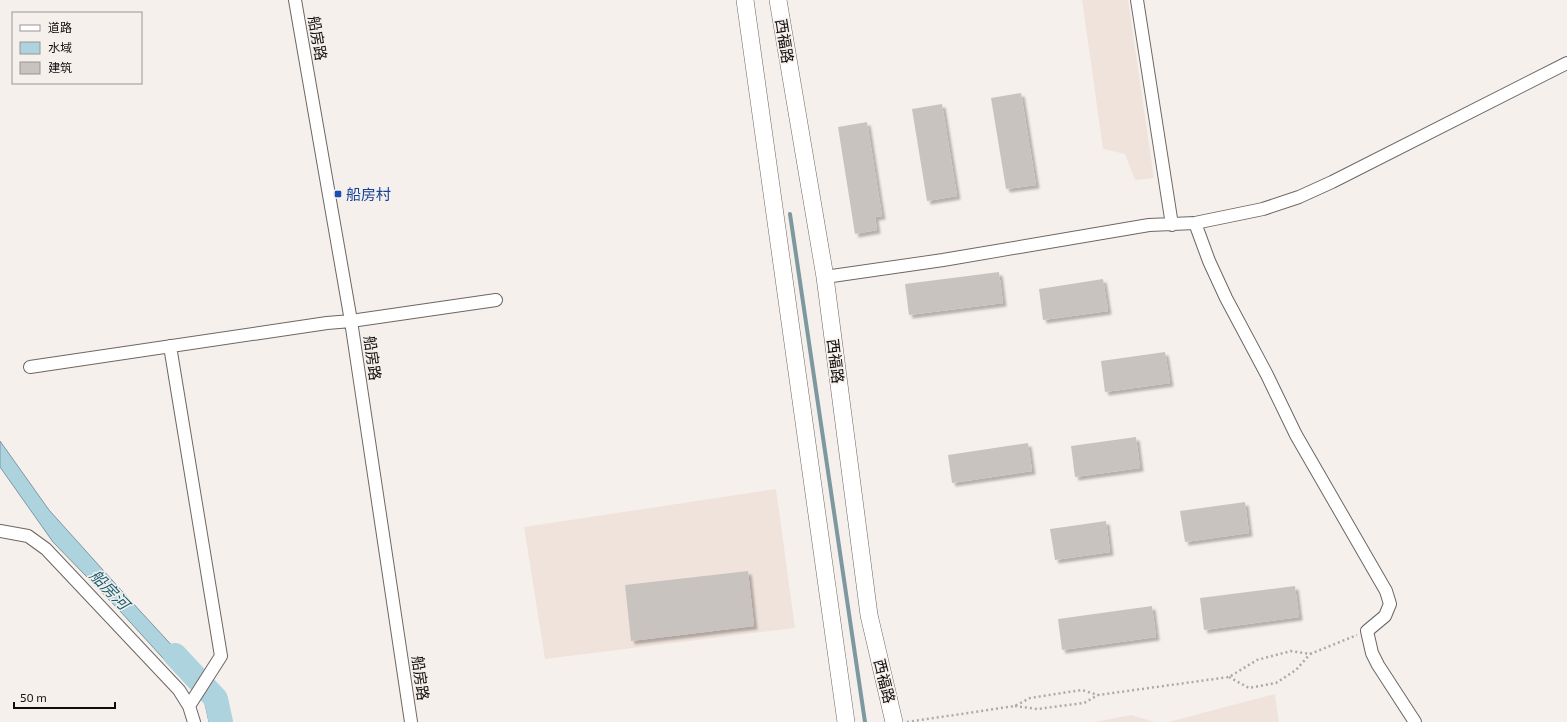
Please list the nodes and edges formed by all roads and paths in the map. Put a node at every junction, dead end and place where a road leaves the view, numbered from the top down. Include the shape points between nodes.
1 (295, 0) edge
2 (745, 0) edge
3 (778, 0) edge
4 (1137, 0) edge
5 (1567, 63) edge
6 (1195, 223) junction
7 (1172, 225) junction
8 (825, 277) junction
9 (496, 300) dead end
10 (351, 321) junction
11 (170, 346) junction
12 (30, 367) dead end
13 (0, 531) edge
14 (1367, 631) junction
15 (1310, 654) junction
16 (1230, 677) junction
17 (1098, 695) junction
18 (189, 706) junction
19 (1015, 706) junction
20 (194, 722) edge
21 (411, 722) edge
22 (846, 722) edge
23 (894, 722) edge
24 (905, 722) edge
25 (1415, 722) edge

1 - 10 street, 船房路
2 - 22 main road
3 - 8 main road, 西福路
4 - 7 street
5 - 6 street via 1299,197 1263,209
6 - 7 street
6 - 14 street via 1226,298 1296,435 1386,590 1390,604 1385,616
7 - 8 street via 1149,225
8 - 23 main road, 西福路 via 869,615
9 - 10 street
10 - 11 street
10 - 21 street, 船房路
11 - 12 street
11 - 18 street via 222,656
13 - 18 street via 28,536 46,549 179,690
14 - 15 path
14 - 25 street via 1378,666
15 - 16 path via 1291,651 1257,660
15 - 16 path via 1296,670 1276,683 1249,688
16 - 17 path
17 - 19 path via 1084,703 1037,709
17 - 19 path via 1082,690 1030,698
18 - 20 street
19 - 24 path

